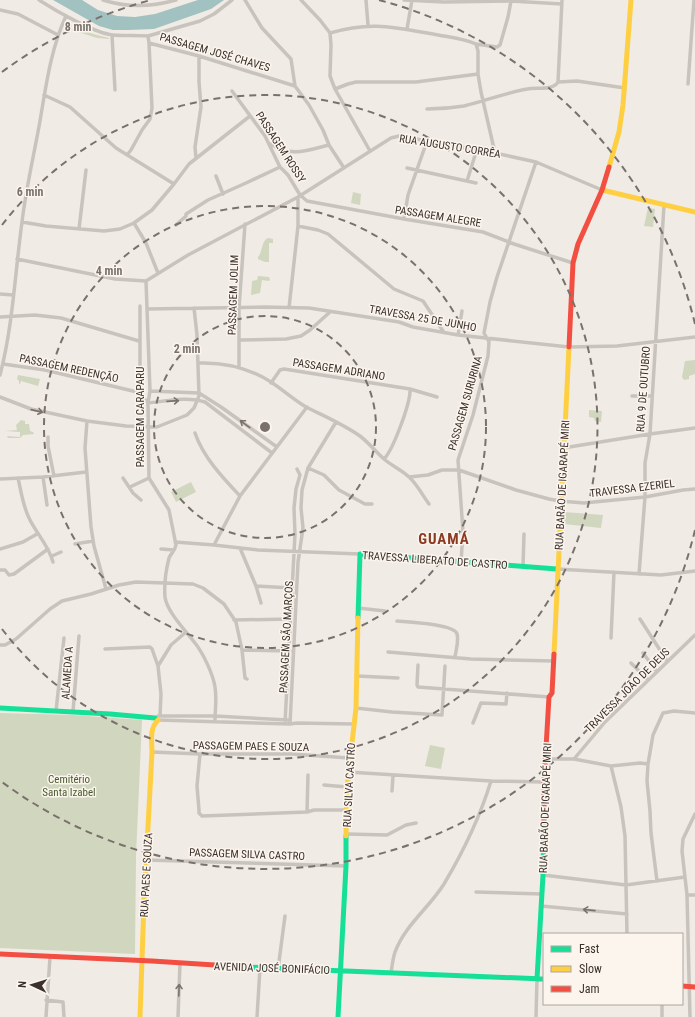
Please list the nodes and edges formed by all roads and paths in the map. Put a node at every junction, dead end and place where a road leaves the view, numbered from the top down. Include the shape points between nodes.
1 (39, 0) edge
2 (104, 0) edge
3 (176, 0) edge
4 (232, 0) edge
5 (245, 0) edge
6 (302, 0) edge
7 (366, 0) edge
8 (404, 0) edge
9 (412, 0) edge
10 (631, 0) edge
11 (694, 0) edge
12 (511, 1) edge
13 (562, 2) edge
14 (0, 10) edge
15 (66, 16) junction
16 (368, 25) junction
17 (408, 30) junction
18 (330, 33) junction
19 (58, 35) junction
20 (112, 35) junction
21 (148, 36) junction
22 (693, 40) edge
23 (149, 43) junction
24 (476, 44) junction
25 (199, 56) junction
26 (478, 74) junction
27 (558, 82) junction
28 (688, 84) dead end
29 (295, 86) junction
30 (625, 88) junction
31 (335, 89) junction
32 (116, 90) dead end
33 (232, 91) dead end
34 (44, 95) junction
35 (483, 100) junction
36 (427, 109) dead end
37 (250, 116) junction
38 (427, 141) junction
39 (270, 144) junction
40 (329, 145) junction
41 (477, 150) junction
42 (370, 151) junction
43 (495, 153) junction
44 (127, 154) junction
45 (196, 158) junction
46 (536, 162) junction
47 (280, 167) junction
48 (344, 168) junction
49 (407, 168) dead end
50 (86, 170) dead end
51 (418, 170) junction
52 (216, 176) dead end
53 (467, 181) junction
54 (476, 183) dead end
55 (174, 184) junction
56 (602, 190) junction
57 (223, 194) junction
58 (299, 196) junction
59 (664, 205) junction
60 (695, 212) edge
61 (404, 219) junction
62 (22, 222) junction
63 (134, 222) junction
64 (246, 224) junction
65 (176, 225) dead end
66 (298, 226) junction
67 (79, 229) junction
68 (509, 242) junction
69 (17, 259) junction
70 (573, 263) junction
71 (158, 273) junction
72 (146, 281) junction
73 (0, 294) edge
74 (13, 295) junction
75 (140, 306) dead end
76 (194, 308) junction
77 (239, 308) junction
78 (289, 308) junction
79 (147, 309) junction
80 (462, 311) dead end
81 (330, 312) junction
82 (0, 316) edge
83 (11, 316) junction
84 (443, 332) junction
85 (458, 335) junction
86 (695, 337) edge
87 (487, 339) junction
88 (240, 340) junction
89 (139, 341) junction
90 (655, 341) junction
91 (568, 347) junction
92 (198, 363) junction
93 (3, 364) junction
94 (239, 367) junction
95 (0, 375) edge
96 (271, 383) junction
97 (410, 389) junction
98 (150, 391) junction
99 (140, 394) junction
100 (632, 396) dead end
101 (651, 396) junction
102 (199, 397) junction
103 (437, 397) dead end
104 (0, 398) edge
105 (148, 403) junction
106 (307, 407) junction
107 (87, 421) junction
108 (336, 422) junction
109 (148, 428) junction
110 (695, 428) edge
111 (195, 433) dead end
112 (650, 434) junction
113 (48, 437) dead end
114 (563, 448) junction
115 (275, 450) junction
116 (384, 459) junction
117 (308, 468) junction
118 (297, 469) dead end
119 (459, 470) junction
120 (86, 472) junction
121 (54, 476) junction
122 (43, 477) junction
123 (410, 477) junction
124 (18, 478) junction
125 (124, 478) dead end
126 (149, 478) junction
127 (0, 479) edge
128 (130, 487) junction
129 (695, 489) edge
130 (240, 496) junction
131 (645, 497) junction
132 (141, 500) dead end
133 (560, 502) junction
134 (372, 504) dead end
135 (429, 504) dead end
136 (47, 505) dead end
137 (37, 534) junction
138 (524, 534) dead end
139 (93, 541) junction
140 (175, 542) junction
141 (75, 544) dead end
142 (214, 545) junction
143 (240, 548) junction
144 (0, 549) edge
145 (48, 549) junction
146 (161, 549) dead end
147 (174, 550) junction
148 (294, 551) junction
149 (61, 552) dead end
150 (300, 552) junction
151 (360, 554) junction
152 (52, 556) junction
153 (53, 562) dead end
154 (461, 562) junction
155 (523, 567) junction
156 (557, 569) junction
157 (0, 570) edge
158 (695, 571) edge
159 (614, 572) junction
160 (639, 574) junction
161 (165, 583) junction
162 (256, 586) junction
163 (292, 588) junction
164 (106, 589) junction
165 (261, 603) dead end
166 (358, 608) junction
167 (385, 611) dead end
168 (291, 619) junction
169 (640, 619) dead end
170 (234, 620) junction
171 (397, 621) dead end
172 (186, 632) junction
173 (695, 635) edge
174 (79, 636) dead end
175 (64, 638) dead end
176 (610, 638) dead end
177 (0, 645) edge
178 (105, 649) dead end
179 (242, 650) junction
180 (290, 651) junction
181 (388, 652) dead end
182 (643, 652) dead end
183 (455, 657) junction
184 (554, 661) junction
185 (667, 661) junction
186 (631, 662) dead end
187 (418, 665) dead end
188 (158, 666) junction
189 (445, 666) dead end
190 (656, 672) junction
191 (357, 676) junction
192 (398, 678) dead end
193 (247, 679) dead end
194 (648, 680) junction
195 (443, 688) junction
196 (507, 693) junction
197 (549, 697) junction
198 (0, 708) edge
199 (356, 708) junction
200 (56, 711) junction
201 (73, 712) junction
202 (695, 713) edge
203 (142, 717) junction
204 (158, 718) junction
205 (215, 719) junction
206 (288, 722) junction
207 (473, 723) dead end
208 (354, 724) junction
209 (152, 733) junction
210 (152, 752) junction
211 (200, 754) junction
212 (349, 758) junction
213 (546, 759) junction
214 (574, 759) junction
215 (648, 764) junction
216 (611, 766) junction
217 (348, 772) junction
218 (308, 775) dead end
219 (393, 776) junction
220 (492, 781) junction
221 (544, 782) junction
222 (324, 785) dead end
223 (347, 787) junction
224 (392, 791) dead end
225 (346, 810) junction
226 (307, 812) junction
227 (695, 814) edge
228 (416, 824) dead end
229 (347, 834) junction
230 (146, 860) junction
231 (346, 866) junction
232 (543, 875) junction
233 (685, 877) junction
234 (657, 881) junction
235 (626, 885) junction
236 (476, 892) dead end
237 (542, 894) junction
238 (687, 895) junction
239 (695, 895) edge
240 (541, 906) junction
241 (628, 914) junction
242 (285, 916) dead end
243 (627, 933) edge
244 (0, 954) edge
245 (50, 957) junction
246 (143, 961) junction
247 (180, 963) junction
248 (260, 968) junction
249 (278, 968) junction
250 (340, 970) junction
251 (391, 973) junction
252 (537, 979) junction
253 (543, 979) edge
254 (683, 986) edge
255 (689, 987) junction
256 (695, 987) edge
257 (46, 1000) junction
258 (662, 1005) edge
259 (46, 1017) edge
260 (64, 1017) edge
261 (140, 1017) edge
262 (178, 1017) edge
263 (257, 1017) edge
264 (338, 1017) edge
265 (536, 1017) edge
266 (662, 1017) edge
267 (690, 1017) edge

1 - 15 street, PASSAGEM JOSÉ CHAVES
2 - 3 street via 135,7
4 - 21 street via 200,21
5 - 29 street via 262,28 291,59
6 - 18 street
7 - 16 street
8 - 9 street
9 - 12 street
9 - 17 street
10 - 30 main road, RUA BARÃO DE IGARAPÉ MIRI
11 - 22 street
12 - 13 street
12 - 24 street via 500,45 497,47
13 - 27 street
14 - 19 street via 18,14
15 - 19 street
15 - 20 street, PASSAGEM JOSÉ CHAVES
16 - 17 street
16 - 18 street
17 - 24 street
18 - 31 street via 330,76
19 - 34 street
20 - 21 street, PASSAGEM JOSÉ CHAVES
20 - 32 street
21 - 23 street, PASSAGEM JOSÉ CHAVES
22 - 28 street
23 - 25 street, PASSAGEM JOSÉ CHAVES
23 - 44 street via 152,108 150,119
24 - 26 street
25 - 29 street, PASSAGEM JOSÉ CHAVES
25 - 45 street via 198,82 201,107 195,147
26 - 31 street via 416,82 356,82
26 - 35 street
27 - 30 street via 577,81
27 - 35 street via 551,87 528,88
29 - 40 street via 323,130
30 - 56 main road, RUA BARÃO DE IGARAPÉ MIRI via 619,132
31 - 42 street
33 - 37 street, PASSAGEM ROSSY
34 - 44 street via 70,107 116,148
34 - 62 street via 34,157 27,181
35 - 36 street via 464,106
35 - 43 street
37 - 39 street, PASSAGEM ROSSY
37 - 45 street
38 - 41 street, RUA AUGUSTO CORRÊA
38 - 42 street, RUA AUGUSTO CORRÊA via 395,137
38 - 51 street
39 - 40 street via 278,149 297,153
39 - 47 street, PASSAGEM ROSSY
40 - 48 street
41 - 43 street, RUA AUGUSTO CORRÊA
41 - 53 street
42 - 48 street, RUA AUGUSTO CORRÊA
43 - 46 street, RUA AUGUSTO CORRÊA
44 - 55 street
45 - 55 street
46 - 56 street, RUA AUGUSTO CORRÊA
46 - 68 street, PASSAGEM SURURINA
47 - 57 street
47 - 58 street, PASSAGEM ROSSY via 292,180
48 - 58 street, RUA AUGUSTO CORRÊA
49 - 51 street
50 - 67 street
51 - 53 street
51 - 61 street via 408,195
52 - 57 street
53 - 54 street
55 - 63 street via 152,210
56 - 59 main road, RUA AUGUSTO CORRÊA
56 - 70 main road, RUA BARÃO DE IGARAPÉ MIRI via 578,244
57 - 65 street via 200,204
58 - 61 street, PASSAGEM ALEGRE via 309,202
58 - 64 street, RUA AUGUSTO CORRÊA
58 - 66 street, PASSAGEM ROSSY
59 - 60 main road, RUA AUGUSTO CORRÊA
59 - 90 street, RUA 9 DE OUTUBRO
61 - 68 street, PASSAGEM ALEGRE via 491,234
62 - 67 street
62 - 69 street
63 - 67 street via 121,229
63 - 71 street
64 - 71 street, RUA AUGUSTO CORRÊA
64 - 77 street, PASSAGEM JOLIM
66 - 78 street, PASSAGEM ROSSY
66 - 84 street via 328,234 394,289 423,301
68 - 70 street, PASSAGEM ALEGRE
68 - 87 street, PASSAGEM SURURINA via 490,302 484,334
69 - 72 street via 115,279
69 - 74 street
70 - 91 main road, RUA BARÃO DE IGARAPÉ MIRI
71 - 72 street, RUA AUGUSTO CORRÊA
72 - 79 street, PASSAGEM CARAPARU
73 - 74 street
74 - 83 street
75 - 89 street, PASSAGEM CARAPARU
76 - 77 street, TRAVESSA 25 DE JUNHO
76 - 79 street, TRAVESSA 25 DE JUNHO
76 - 92 street
77 - 78 street, TRAVESSA 25 DE JUNHO
77 - 88 street, PASSAGEM JOLIM
78 - 81 street, TRAVESSA 25 DE JUNHO
79 - 98 street, PASSAGEM CARAPARU
80 - 85 street
81 - 84 street, TRAVESSA 25 DE JUNHO via 399,322
81 - 88 street via 301,336 286,339
82 - 83 street
83 - 89 street via 61,318
83 - 93 street
84 - 85 street, TRAVESSA 25 DE JUNHO
85 - 87 street, TRAVESSA 25 DE JUNHO
86 - 90 street, TRAVESSA 25 DE JUNHO
87 - 91 street, TRAVESSA 25 DE JUNHO
87 - 119 street, PASSAGEM SURURINA via 488,356 458,460
88 - 94 street, PASSAGEM JOLIM
89 - 99 street, PASSAGEM CARAPARU
90 - 91 street, TRAVESSA 25 DE JUNHO via 617,346
90 - 101 street, RUA 9 DE OUTUBRO
91 - 114 main road, RUA BARÃO DE IGARAPÉ MIRI
92 - 94 street
92 - 102 street
93 - 95 street
93 - 99 street, PASSAGEM REDENÇÃO via 45,370
94 - 96 street
96 - 97 street, PASSAGEM ADRIANO via 280,370 284,369
96 - 106 street
97 - 103 street, PASSAGEM ADRIANO
97 - 116 street via 410,397 392,447
98 - 102 street
98 - 105 street, PASSAGEM CARAPARU
99 - 105 street
100 - 101 street
101 - 112 street, RUA 9 DE OUTUBRO
105 -> 102 street
102 - 109 street via 188,415
102 - 115 street
115 -> 102 street via 221,407
104 -> 107 street via 32,410
105 - 109 street, PASSAGEM CARAPARU
106 - 108 street
106 - 115 street
107 - 109 street
107 - 120 street
108 - 116 street via 360,436
108 - 117 street, PASSAGEM SÃO MARÇOS
109 - 126 street, PASSAGEM CARAPARU
110 - 112 street
111 - 130 street via 210,461
112 - 114 street
112 - 131 street, RUA 9 DE OUTUBRO via 645,463
113 - 121 street
114 - 133 main road, RUA BARÃO DE IGARAPÉ MIRI
115 - 130 street
116 - 123 street
117 - 134 street via 324,475 339,490 365,504
117 - 150 street, PASSAGEM SÃO MARÇOS via 302,490
118 - 148 street, PASSAGEM SÃO MARÇOS via 300,475 294,502
119 - 123 street, TRAVESSA EZERIEL via 442,470
119 - 133 street, TRAVESSA EZERIEL
119 - 154 street, PASSAGEM SURURINA via 463,532
120 - 121 street
120 - 139 street
121 - 122 street
122 - 124 street
122 - 136 street
123 - 135 street
124 - 127 street
124 - 137 street via 28,515
125 - 128 street
126 - 128 street
126 - 140 street, PASSAGEM CARAPARU via 169,510
128 - 132 street
129 - 131 street, TRAVESSA EZERIEL
130 - 142 street
131 - 133 street, TRAVESSA EZERIEL via 595,503
131 - 160 street, RUA 9 DE OUTUBRO
133 - 156 main road, RUA BARÃO DE IGARAPÉ MIRI
137 - 144 street via 23,542
137 - 145 street
138 - 155 street
139 - 141 street
139 - 164 street
140 - 142 street, TRAVESSA LIBERATO DE CASTRO
140 - 147 street, PASSAGEM CARAPARU
142 - 143 street, TRAVESSA LIBERATO DE CASTRO
143 - 148 street, TRAVESSA LIBERATO DE CASTRO
143 - 162 street
145 - 152 street
145 - 157 street via 14,574 8,575 6,570
146 - 147 street
147 - 161 street, PASSAGEM CARAPARU via 169,558
148 - 150 street, TRAVESSA LIBERATO DE CASTRO
148 - 163 street, PASSAGEM SÃO MARÇOS
149 - 152 street
150 - 151 street, TRAVESSA LIBERATO DE CASTRO
150 - 206 street, PASSAGEM SÃO MARÇOS
151 - 154 main road, TRAVESSA LIBERATO DE CASTRO
151 - 166 main road, RUA SILVA CASTRO
152 - 153 street
154 - 155 main road, TRAVESSA LIBERATO DE CASTRO
155 - 156 main road, TRAVESSA LIBERATO DE CASTRO
156 - 159 street, TRAVESSA LIBERATO DE CASTRO
156 - 184 main road, RUA BARÃO DE IGARAPÉ MIRI
158 - 160 street, TRAVESSA LIBERATO DE CASTRO
159 - 160 street, TRAVESSA LIBERATO DE CASTRO
159 - 176 street
161 - 164 street via 136,582
161 - 170 street via 193,584 204,588 224,604
161 - 172 street, PASSAGEM CARAPARU via 168,607
162 - 163 street
162 - 165 street
163 - 168 street, PASSAGEM SÃO MARÇOS
164 - 177 street via 57,604 16,639
166 - 167 street
166 - 191 main road, RUA SILVA CASTRO
168 - 170 street
168 - 180 street, PASSAGEM SÃO MARÇOS
169 - 185 street
170 - 179 street
171 - 183 street via 454,630 457,635
172 - 188 street via 171,645
172 - 205 street, PASSAGEM CARAPARU via 198,648 214,682
173 - 185 street, TRAVESSA JOÃO DE DEUS
174 - 201 street, ALAMEDA A
175 - 200 street, ALAMEDA A
178 - 188 street via 150,647
179 - 180 street
179 - 193 street
180 - 206 street, PASSAGEM SÃO MARÇOS
181 - 183 street
182 - 190 street
183 - 184 street
184 - 197 main road, RUA BARÃO DE IGARAPÉ MIRI via 552,694
185 - 190 street, TRAVESSA JOÃO DE DEUS
186 - 194 street
187 - 195 street via 417,686
188 - 204 street via 161,694
189 - 195 street
190 - 194 street, TRAVESSA JOÃO DE DEUS
191 - 192 street
191 - 199 main road, RUA SILVA CASTRO
194 - 214 street, TRAVESSA JOÃO DE DEUS
195 - 196 street
195 - 199 street via 441,716
196 - 197 street
196 - 207 street via 506,704 481,703
197 - 213 main road, RUA BARÃO DE IGARAPÉ MIRI
198 - 200 main road
199 - 208 main road, RUA SILVA CASTRO
200 - 201 main road
201 - 203 main road
202 - 215 street via 663,713 653,735
203 - 204 main road
203 - 209 main road via 149,724
204 - 205 street
204 - 209 main road, RUA PAES E SOUZA via 152,727
205 - 206 street
206 - 208 street
208 - 212 main road, RUA SILVA CASTRO
209 - 210 main road, RUA PAES E SOUZA
210 - 211 street, PASSAGEM PAES E SOUZA
210 - 230 main road, RUA PAES E SOUZA
211 - 212 street, PASSAGEM PAES E SOUZA via 292,754
211 - 226 street via 197,786 199,813 205,816
212 - 217 main road, RUA SILVA CASTRO
213 - 214 street
213 - 221 main road, RUA BARÃO DE IGARAPÉ MIRI
214 - 216 street
215 - 216 street
215 - 234 street via 647,781
216 - 235 street via 624,827
217 - 219 street
217 - 223 main road, RUA SILVA CASTRO
218 - 226 street
219 - 220 street
219 - 224 street
220 - 221 street
220 - 251 street via 484,805 443,886 399,943
221 - 232 main road, RUA BARÃO DE IGARAPÉ MIRI
222 - 223 street
223 - 225 main road, RUA SILVA CASTRO
225 - 226 street
225 - 229 main road, RUA SILVA CASTRO
227 - 233 street via 682,845
228 - 229 street via 406,825 387,835
229 - 231 main road, RUA SILVA CASTRO
230 - 231 street, PASSAGEM SILVA CASTRO
230 - 246 main road, RUA PAES E SOUZA
231 - 250 main road, RUA SILVA CASTRO
232 - 235 street
232 - 237 main road, RUA BARÃO DE IGARAPÉ MIRI
233 - 234 street
233 - 238 street
234 - 235 street
235 - 241 street
236 - 237 street
237 - 240 main road, RUA BARÃO DE IGARAPÉ MIRI
238 - 239 street
238 - 255 street
241 -> 240 street
240 - 252 main road, RUA BARÃO DE IGARAPÉ MIRI
241 - 243 street
242 - 249 street
244 - 245 main road, AVENIDA JOSÉ BONIFÁCIO
245 - 246 main road, AVENIDA JOSÉ BONIFÁCIO
245 - 257 street
246 - 247 main road, AVENIDA JOSÉ BONIFÁCIO
246 - 261 main road, RUA PAES E SOUZA
247 - 248 main road, AVENIDA JOSÉ BONIFÁCIO
262 -> 247 street
248 - 249 main road, AVENIDA JOSÉ BONIFÁCIO
248 - 263 street
249 - 250 main road, AVENIDA JOSÉ BONIFÁCIO
250 - 251 main road, AVENIDA JOSÉ BONIFÁCIO
250 - 264 main road, RUA SILVA CASTRO
251 - 252 main road, AVENIDA JOSÉ BONIFÁCIO
252 - 253 main road, AVENIDA JOSÉ BONIFÁCIO
252 - 265 street
254 - 255 main road
255 - 256 main road
255 - 267 street
257 - 259 street
257 - 260 street via 64,1002
258 - 266 street

